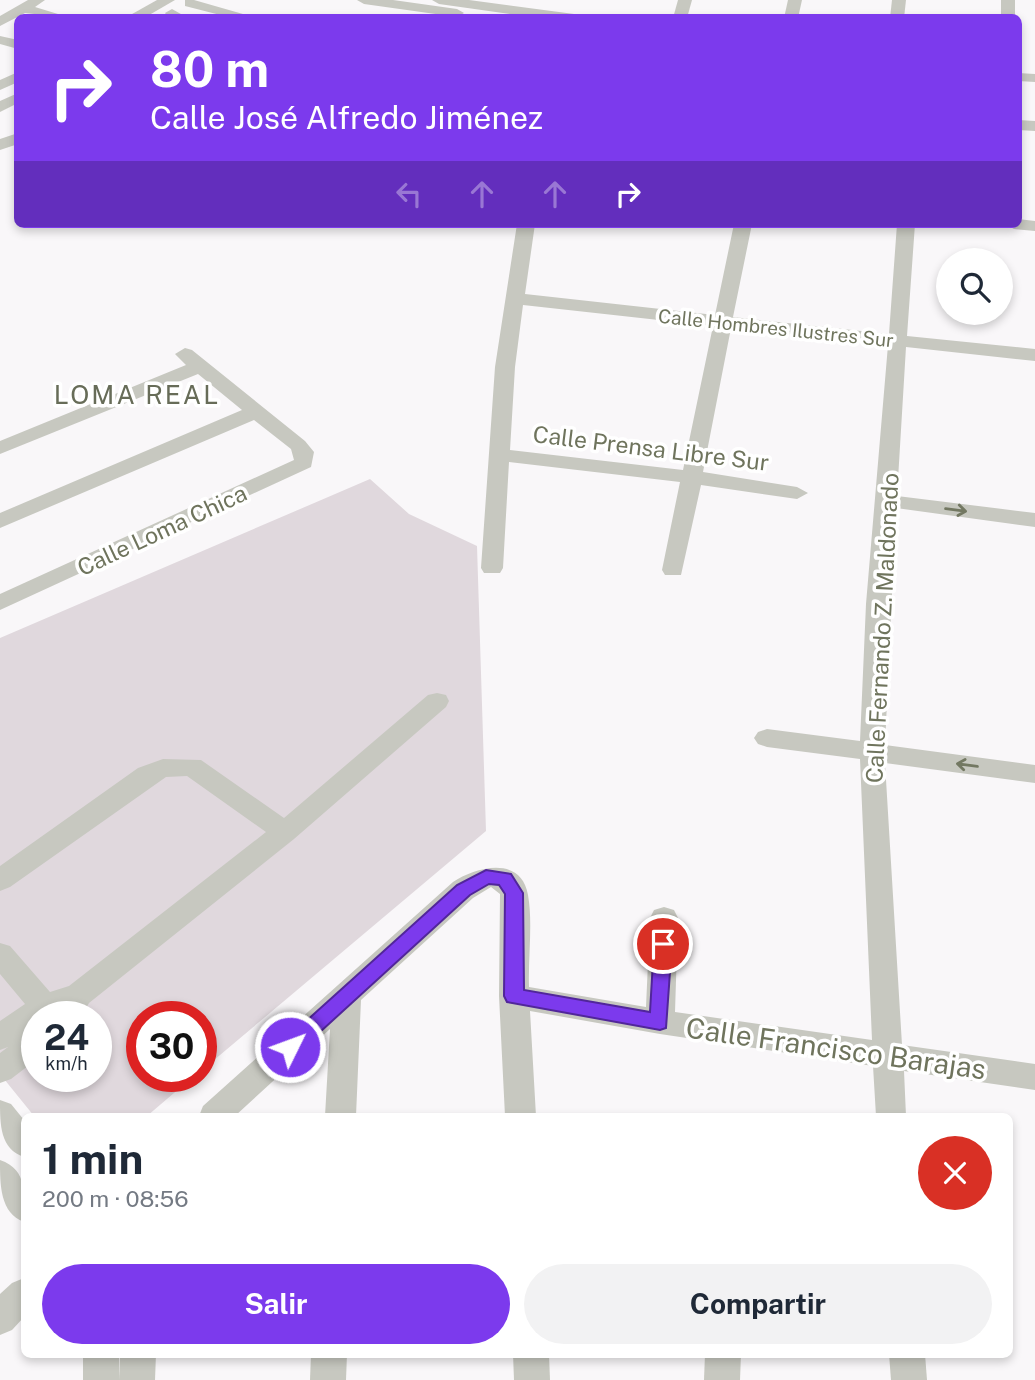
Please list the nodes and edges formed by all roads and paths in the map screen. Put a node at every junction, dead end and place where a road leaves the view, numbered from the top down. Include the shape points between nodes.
1 (38, 0) edge
2 (144, 0) edge
3 (364, 0) edge
4 (439, 0) edge
5 (193, 1) edge
6 (468, 2) edge
7 (23, 9) junction
8 (169, 10) edge
9 (14, 14) edge
10 (46, 14) edge
11 (150, 14) edge
12 (237, 14) edge
13 (464, 14) edge
14 (551, 14) edge
15 (526, 228) edge
16 (742, 228) edge
17 (906, 228) edge
18 (517, 299) junction
19 (722, 323) junction
20 (896, 342) junction
21 (1035, 355) edge
22 (257, 411) junction
23 (0, 448) edge
24 (499, 456) junction
25 (693, 477) junction
26 (797, 493) dead end
27 (888, 501) junction
28 (1035, 520) edge
29 (0, 521) edge
30 (492, 568) dead end
31 (673, 570) dead end
32 (0, 603) edge
33 (436, 701) dead end
34 (767, 738) dead end
35 (872, 752) junction
36 (1035, 775) edge
37 (285, 832) junction
38 (0, 880) edge
39 (664, 918) dead end
40 (0, 954) edge
41 (347, 995) junction
42 (514, 996) junction
43 (51, 1001) edge
44 (70, 1001) edge
45 (660, 1022) junction
46 (21, 1027) edge
47 (0, 1037) edge
48 (21, 1054) edge
49 (887, 1056) junction
50 (0, 1070) edge
51 (1035, 1077) edge
52 (218, 1113) edge
53 (341, 1113) edge
54 (520, 1113) edge
55 (891, 1113) edge
56 (0, 1114) edge
57 (21, 1139) edge
58 (0, 1174) edge
59 (21, 1203) edge
60 (21, 1297) edge
61 (0, 1318) edge
62 (101, 1358) edge
63 (138, 1358) edge
64 (329, 1358) edge
65 (531, 1358) edge
66 (723, 1358) edge
67 (907, 1358) edge
68 (101, 1380) edge
69 (137, 1380) edge
70 (328, 1380) edge
71 (532, 1380) edge
72 (722, 1380) edge
73 (909, 1380) edge

1 - 7 street
2 - 8 street
3 - 13 street
4 - 6 street
5 - 8 street
5 - 12 street
6 - 14 street
7 - 9 street
7 - 10 street
8 - 11 street
15 - 18 street
16 - 19 street
17 - 20 street, Calle Fernando Z. Maldonado
18 - 19 street, Calle Hombres Ilustres Sur
18 - 24 street via 505,367
19 - 20 street, Calle Hombres Ilustres Sur
19 - 25 street
20 - 21 street, Calle Hombres Ilustres Sur
20 - 27 street, Calle Fernando Z. Maldonado
22 - 23 street via 193,360
22 - 29 street
22 - 32 street, Calle Loma Chica via 298,445 306,458 297,468
24 - 25 street, Calle Prensa Libre Sur
24 - 30 street
25 - 26 street, Calle Prensa Libre Sur
25 - 31 street
27 -> 28 street
27 - 35 street, Calle Fernando Z. Maldonado
33 - 37 street
34 - 35 street
36 -> 35 street
35 - 49 street, Calle Fernando Z. Maldonado
37 - 38 street via 192,767 177,765 147,775
37 - 44 street
39 - 45 street
40 - 43 street
41 - 42 street via 463,890 476,880 496,876 505,879 514,893
41 - 52 street
41 - 53 street
42 - 45 street, Calle Francisco Barajas
42 - 54 street
45 - 49 street, Calle Francisco Barajas
46 - 47 street
48 - 50 street
49 - 51 street, Calle Francisco Barajas
49 - 55 street, Calle Fernando Z. Maldonado
56 - 57 street
58 - 59 street
60 - 61 street
62 - 68 street
63 - 69 street
64 - 70 street
65 - 71 street
66 - 72 street
67 - 73 street

